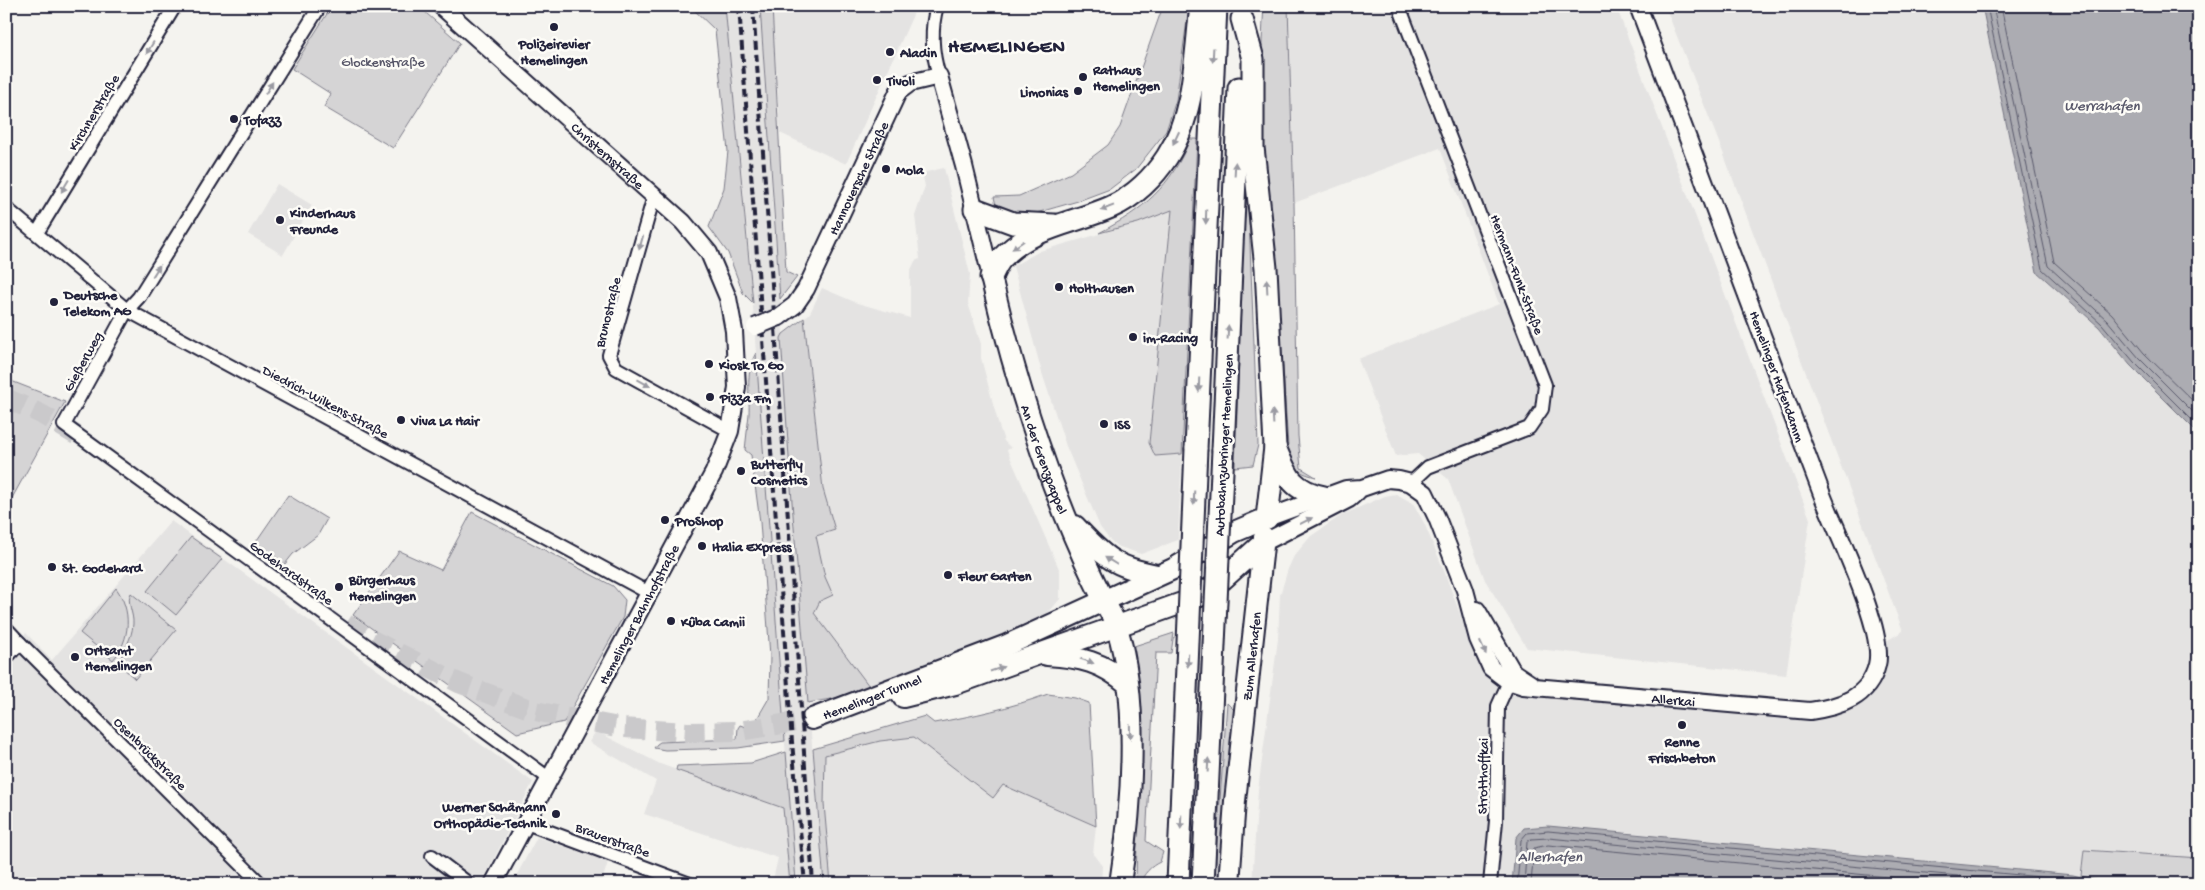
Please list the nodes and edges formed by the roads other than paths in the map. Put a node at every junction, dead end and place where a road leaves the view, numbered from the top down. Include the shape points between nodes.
1 (175, 6) edge
2 (320, 6) edge
3 (441, 6) edge
4 (937, 6) edge
5 (1201, 6) edge
6 (1216, 6) edge
7 (1399, 6) edge
8 (1638, 6) edge
9 (1242, 12) edge
10 (939, 76) junction
11 (654, 196) junction
12 (6, 208) edge
13 (975, 209) junction
14 (1057, 226) junction
15 (37, 233) junction
16 (991, 278) junction
17 (128, 310) junction
18 (734, 331) junction
19 (64, 425) joint
20 (730, 431) junction
21 (1275, 447) junction
22 (1410, 483) junction
23 (1362, 488) junction
24 (1324, 497) junction
25 (1065, 515) junction
26 (1267, 518) junction
27 (1263, 543) junction
28 (1157, 575) junction
29 (650, 593) junction
30 (1103, 599) junction
31 (1117, 627) junction
32 (6, 628) edge
33 (20, 643) junction
34 (1040, 654) junction
35 (6, 658) edge
36 (1510, 677) junction
37 (1128, 684) junction
38 (1810, 711) joint
39 (550, 779) junction
40 (526, 823) junction
41 (1126, 842) junction
42 (432, 856) dead end
43 (261, 884) edge
44 (469, 884) edge
45 (493, 884) edge
46 (690, 884) edge
47 (1120, 884) edge
48 (1129, 884) edge
49 (1178, 884) edge
50 (1203, 884) edge
51 (1229, 884) edge
52 (1490, 884) edge

1 -> 15 street, Kirchnerstraße
17 -> 2 street
3 - 11 street, Christernstraße
4 - 10 street via 932,33
5 -> 14 highway via 1190,92 1182,125 1168,156 1148,182 1113,207
6 -> 49 highway, Autobahnzubringer Hemelingen, bridge
7 - 22 street, Hermann-Funk-Straße via 1545,386 1542,409 1529,428 1428,467
8 - 38 street, Hemelinger Hafendamm via 1879,645 1877,666 1860,694 1830,709
21 -> 9 highway via 1266,268 1252,147 1253,60
50 -> 9 highway, Autobahnzubringer Hemelingen, bridge
10 - 13 street, An der Grenzpappel
10 - 18 street, Hannoversche Straße, bridge via 910,84 898,92 806,289 795,305 779,317
11 - 18 street, Christernstraße via 683,222 709,253 728,298
11 -> 20 street, Brunostraße via 609,355 616,368
12 - 15 street, Diedrich-Wilkens-Straße
13 - 14 highway via 1013,223
13 - 16 street, An der Grenzpappel
14 -> 16 highway via 1020,243 1001,259
15 - 17 street, Diedrich-Wilkens-Straße
16 - 25 main road, An der Grenzpappel via 1023,397
17 - 19 street, Gießerweg
17 - 29 street, Diedrich-Wilkens-Straße
18 - 20 street, Hemelinger Bahnhofstraße via 737,387
19 - 39 street, Godehardstraße
20 - 29 street, Hemelinger Bahnhofstraße via 714,472
21 - 24 highway via 1296,486
21 - 26 highway
22 - 23 street via 1388,480
22 - 36 street via 1425,493 1465,590
23 - 24 street via 1346,489
27 -> 23 street via 1349,499
24 - 26 street
28 -> 25 main road via 1132,571 1114,563 1101,554
25 - 30 main road, An der Grenzpappel
26 - 27 main road
26 - 28 main road, Hemelinger Tunnel via 1234,532 1173,569
27 - 31 main road, Hemelinger Tunnel via 1222,580 1196,598
27 - 51 main road, Zum Allerhafen
28 - 30 main road, Hemelinger Tunnel
29 - 39 street, Hemelinger Bahnhofstraße
30 - 31 main road, An der Grenzpappel
30 -> 34 main road, Hemelinger Tunnel via 1007,645 812,719 955,684
31 - 34 main road, Hemelinger Tunnel
31 - 37 main road, An der Grenzpappel
32 - 33 street, Osenbrückstraße
33 - 35 street
33 - 43 street, Osenbrückstraße
34 -> 37 main road via 1077,657 1102,665
36 - 38 street, Allerkai via 1537,688
36 - 52 street, Strotthoffkai via 1498,706 1496,821
37 -> 41 main road, An der Grenzpappel via 1131,733
39 - 40 street, Hemelinger Bahnhofstraße
40 - 45 street, Hemelinger Bahnhofstraße
40 - 46 street, Brauerstraße
41 - 47 main road, An der Grenzpappel
41 - 48 street, An der Grenzpappel
42 - 44 street

